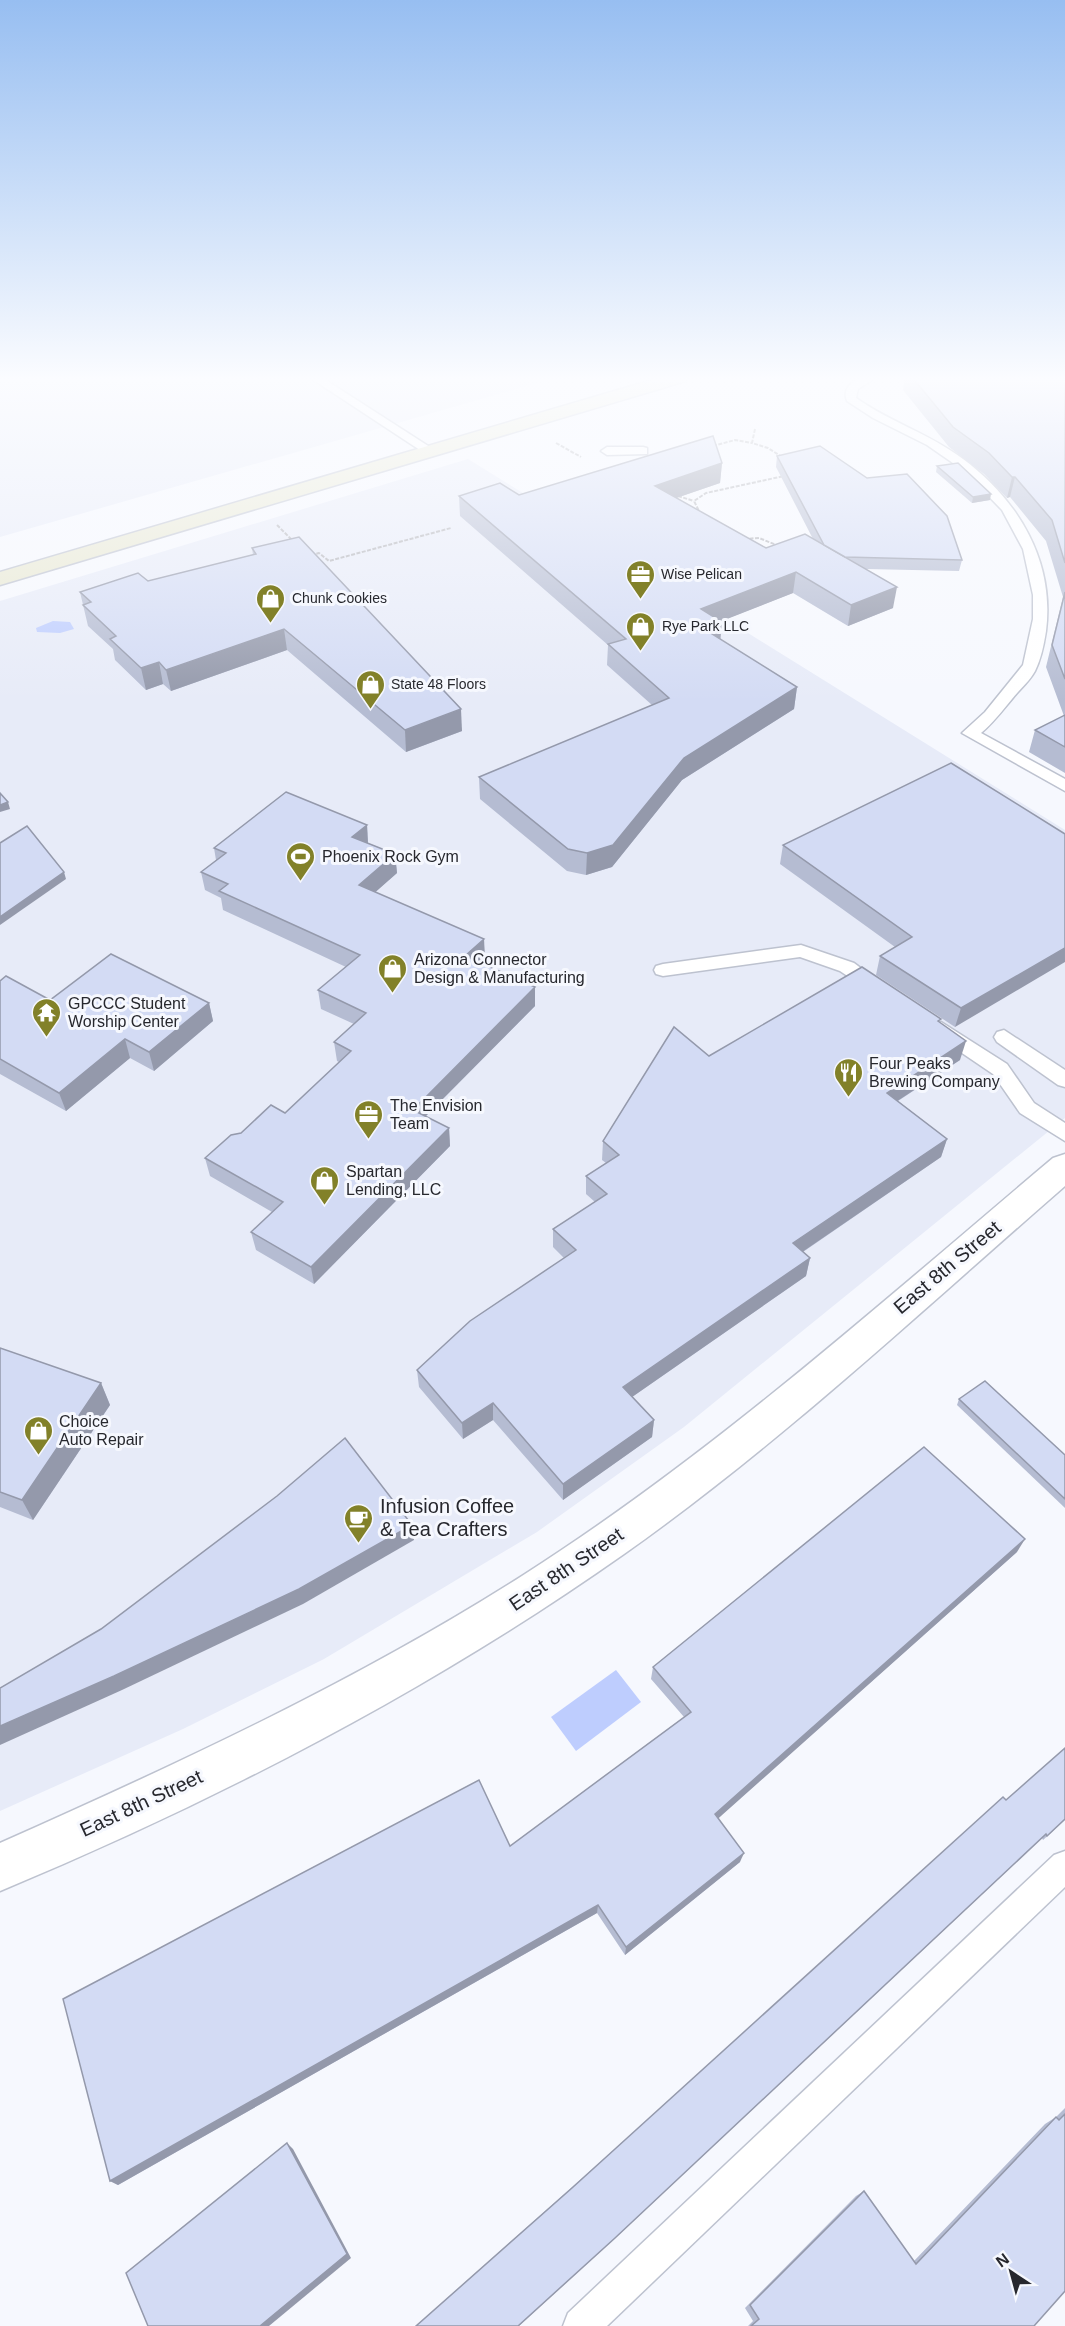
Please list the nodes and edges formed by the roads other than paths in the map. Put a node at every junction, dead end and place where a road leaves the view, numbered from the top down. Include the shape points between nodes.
1 (314, 486) edge
2 (987, 486) edge
3 (0, 579) edge
4 (1065, 786) edge
5 (663, 970) dead end
6 (895, 999) edge
7 (924, 1018) edge
8 (1004, 1037) dead end
9 (1065, 1080) edge
10 (1065, 1133) edge
11 (1065, 1167) edge
12 (1065, 1866) edge
13 (0, 1867) edge
14 (581, 2326) edge

1 - 3 main road
2 - 4 lane via 1028,540 1042,593 1041,630 1029,668 985,723 970,733
5 - 6 lane via 801,951 848,967
7 - 10 lane via 1000,1069 1027,1108
8 - 9 lane
11 - 13 street, East 8th Street via 746,1438 546,1584 347,1703 134,1808
12 - 14 lane

